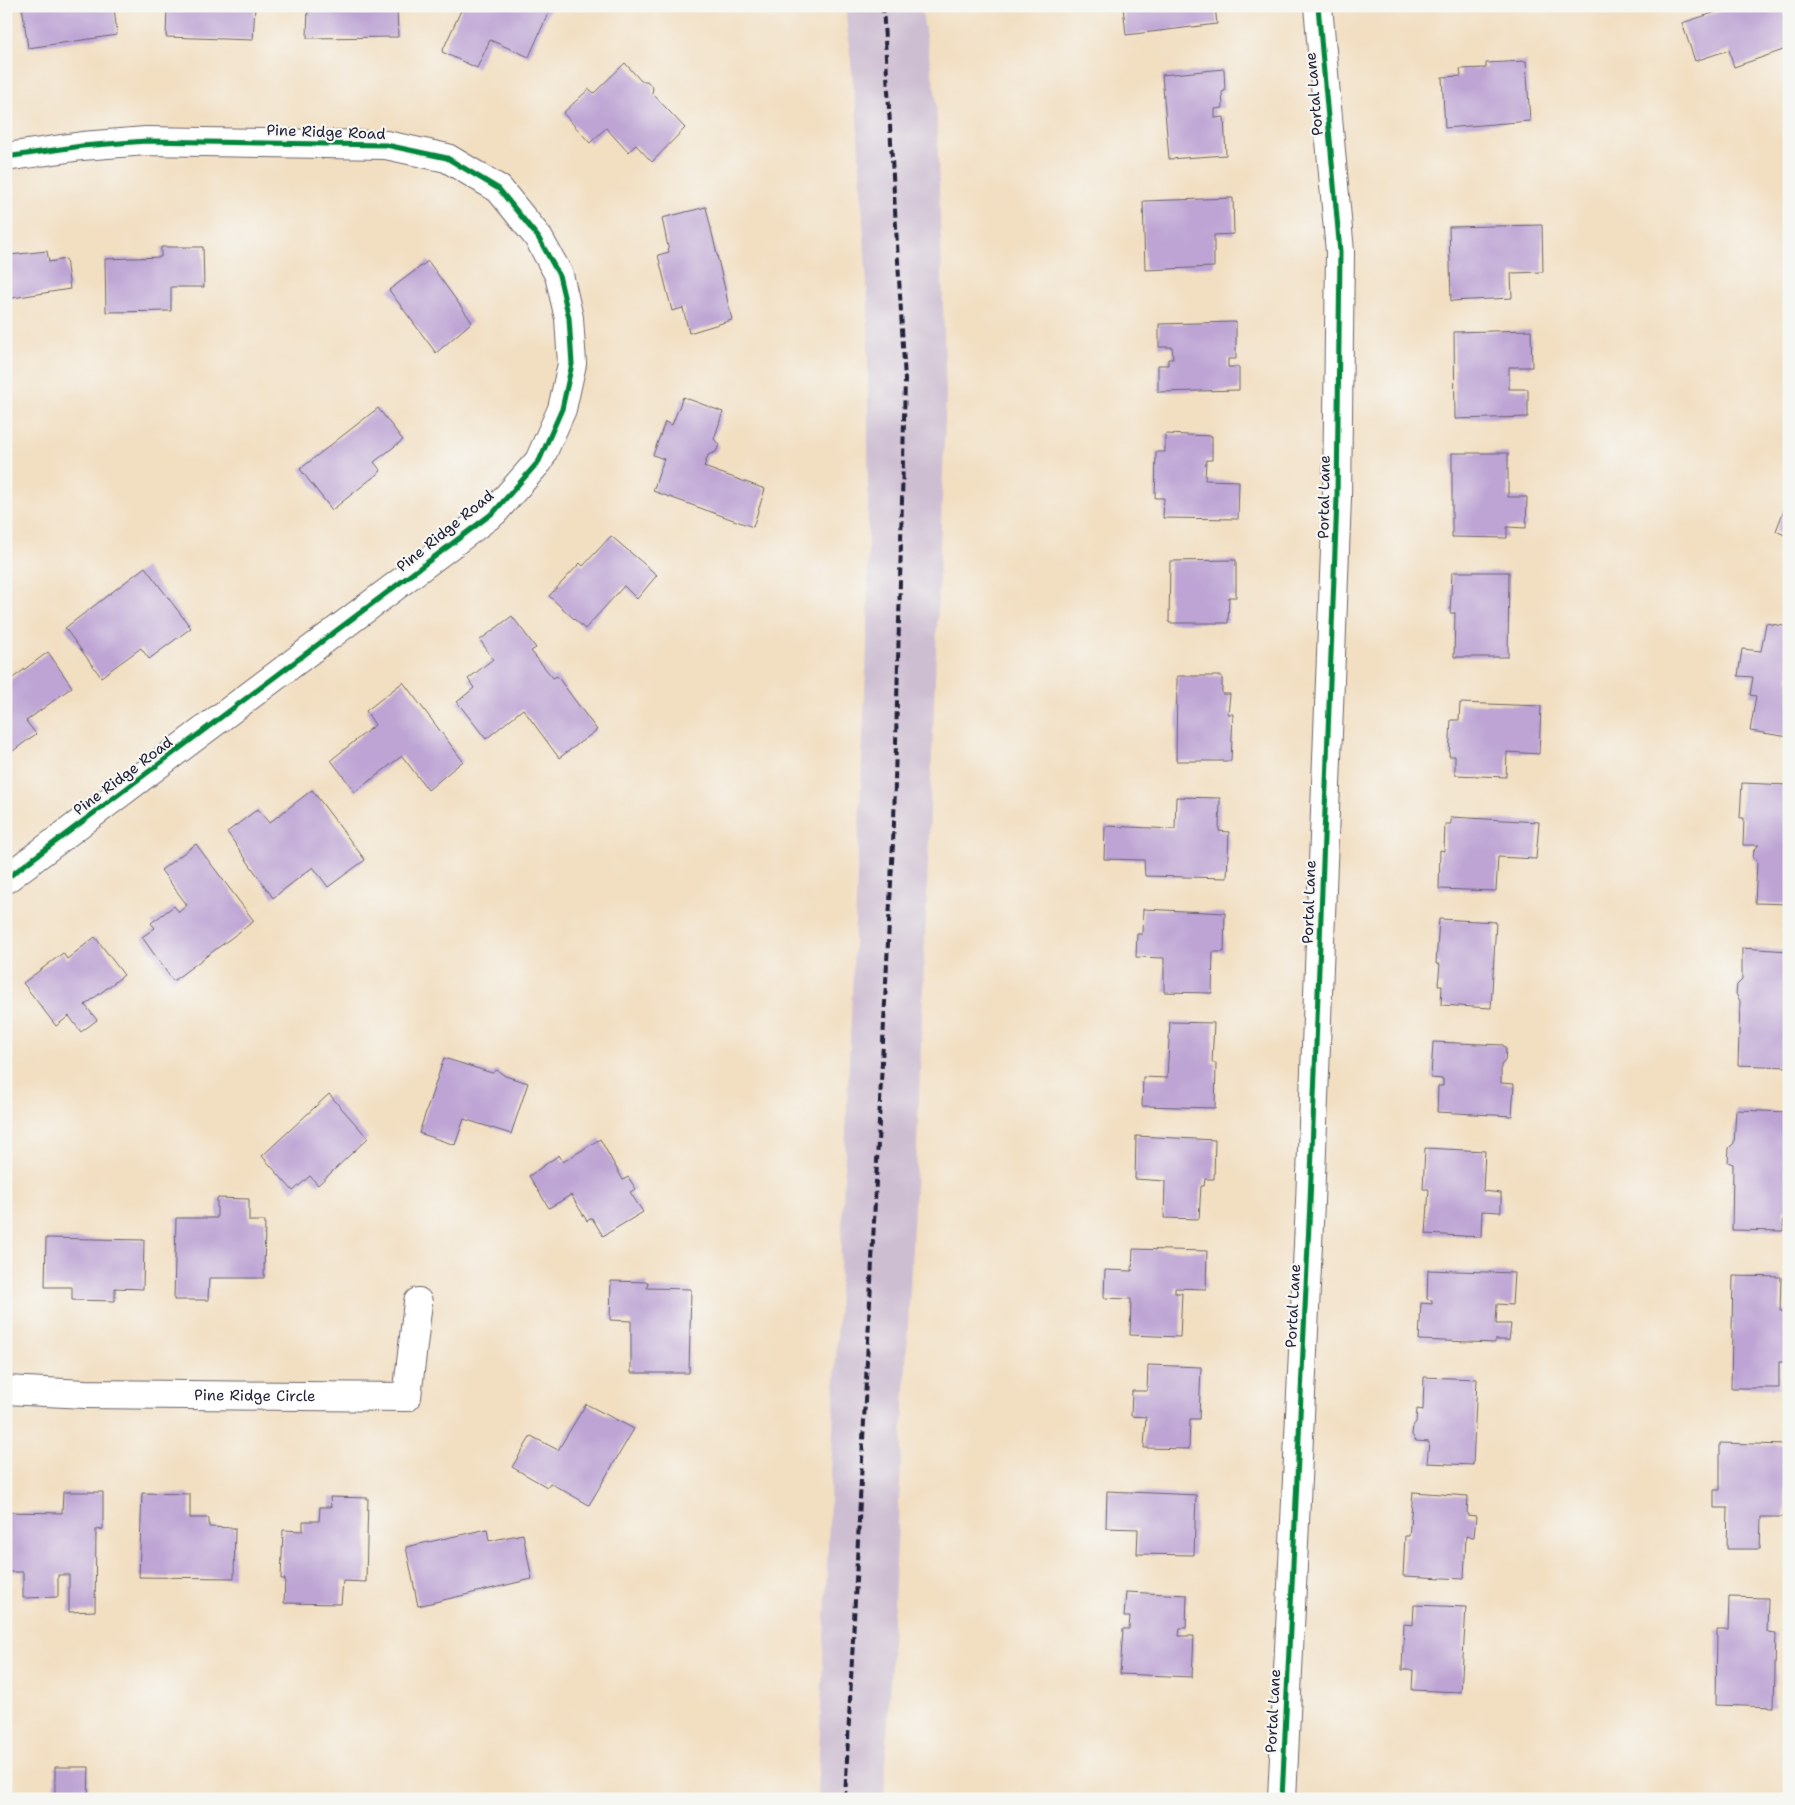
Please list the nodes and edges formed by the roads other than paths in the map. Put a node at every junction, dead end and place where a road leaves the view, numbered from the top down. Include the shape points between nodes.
1 (1318, 6) edge
2 (6, 157) edge
3 (6, 878) edge
4 (418, 1302) dead end
5 (6, 1390) edge
6 (1282, 1799) edge

1 - 6 street, Portal Lane via 1340,252 1337,498 1310,1202
2 - 3 street, Pine Ridge Road via 146,141 386,145 446,158 499,189 538,237 559,275 569,318 572,364 562,409 539,461 494,512
4 - 5 street, Pine Ridge Circle via 407,1397 85,1394

